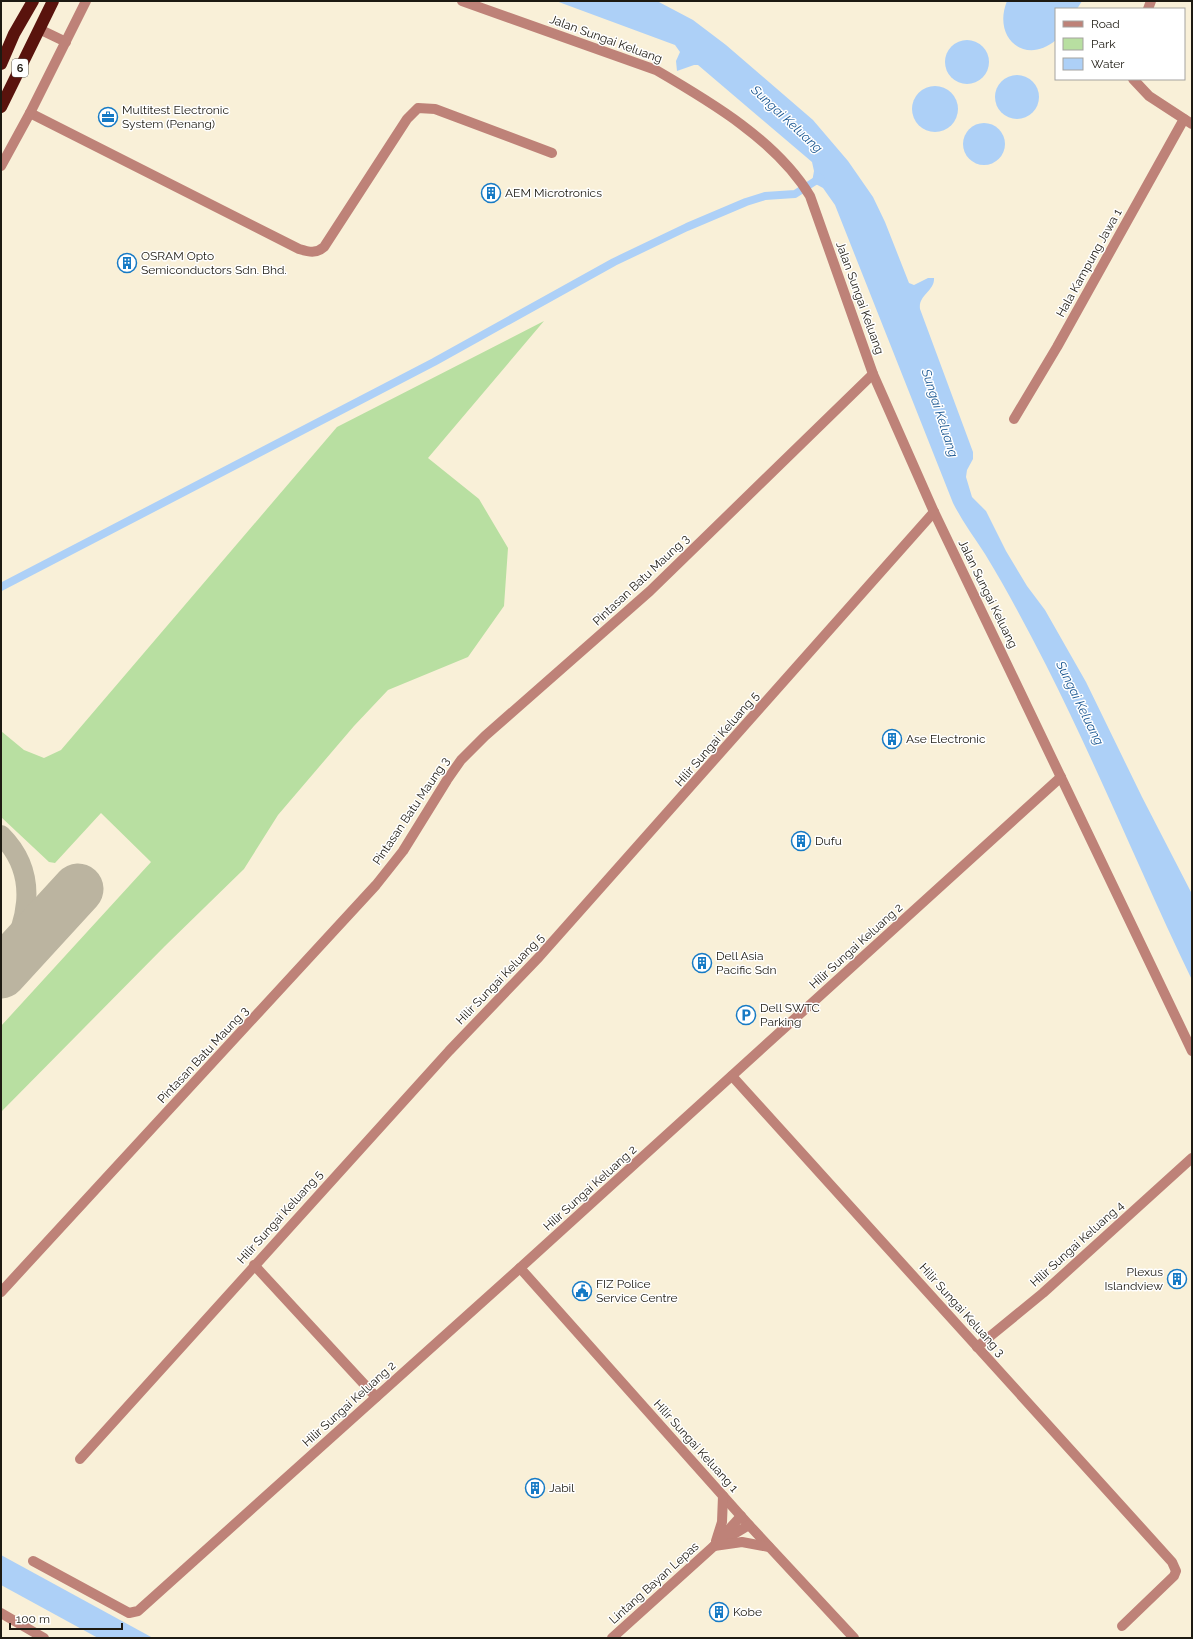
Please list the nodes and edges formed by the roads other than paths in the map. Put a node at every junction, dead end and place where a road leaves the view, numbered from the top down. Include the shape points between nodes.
1 (33, 1) edge
2 (53, 1) edge
3 (86, 1) edge
4 (462, 1) edge
5 (39, 29) junction
6 (66, 42) junction
7 (1, 64) edge
8 (1134, 80) edge
9 (1, 107) edge
10 (30, 113) junction
11 (1188, 122) edge
12 (552, 153) dead end
13 (1, 166) edge
14 (873, 374) junction
15 (1014, 419) dead end
16 (934, 512) junction
17 (1061, 777) junction
18 (1192, 1051) edge
19 (732, 1076) junction
20 (1192, 1158) edge
21 (254, 1265) junction
22 (520, 1268) junction
23 (1, 1292) edge
24 (977, 1347) junction
25 (376, 1397) junction
26 (80, 1459) dead end
27 (723, 1496) junction
28 (741, 1516) junction
29 (749, 1525) junction
30 (714, 1546) junction
31 (769, 1547) junction
32 (33, 1561) dead end
33 (1, 1613) edge
34 (1122, 1626) dead end
35 (44, 1638) edge
36 (612, 1638) edge
37 (854, 1638) edge

1 - 7 highway, 6
2 - 5 highway, 6
3 - 6 street
4 - 14 street, Jalan Sungai Keluang via 656,70 732,118 770,148 792,169 810,196
5 - 6 street
5 - 9 highway, 6
6 - 10 street
8 - 11 street via 1149,96
10 - 12 street via 309,252 319,252 324,247 407,119 418,108 435,109
10 - 13 street
11 - 15 street, Hala Kampung Jawa 1
14 - 16 street, Jalan Sungai Keluang
14 - 23 street, Pintasan Batu Maung 3 via 650,591 461,760 446,780 403,852 376,885
16 - 17 street, Jalan Sungai Keluang
16 - 21 street, Hilir Sungai Keluang 5 via 539,957 449,1051
17 - 18 street, Jalan Sungai Keluang
17 - 19 street, Hilir Sungai Keluang 2
19 - 22 street, Hilir Sungai Keluang 2
19 - 24 street, Hilir Sungai Keluang 3
20 - 24 street, Hilir Sungai Keluang 4 via 1043,1293
21 - 25 street
21 - 26 street, Hilir Sungai Keluang 5
22 - 25 street, Hilir Sungai Keluang 2
22 - 27 street, Hilir Sungai Keluang 1
24 - 34 street, Hilir Sungai Keluang 3 via 1175,1566 1174,1576
25 - 32 street, Hilir Sungai Keluang 2 via 133,1614
27 - 28 street, Hilir Sungai Keluang 1
27 - 30 street via 722,1522
28 - 29 street, Hilir Sungai Keluang 1
28 - 30 street, Lintang Bayan Lepas
29 - 30 street, Lintang Bayan Lepas
29 - 31 street, Hilir Sungai Keluang 1
30 - 31 street via 742,1542
30 - 36 street, Lintang Bayan Lepas
31 - 37 street, Hilir Sungai Keluang 1
33 - 35 street

